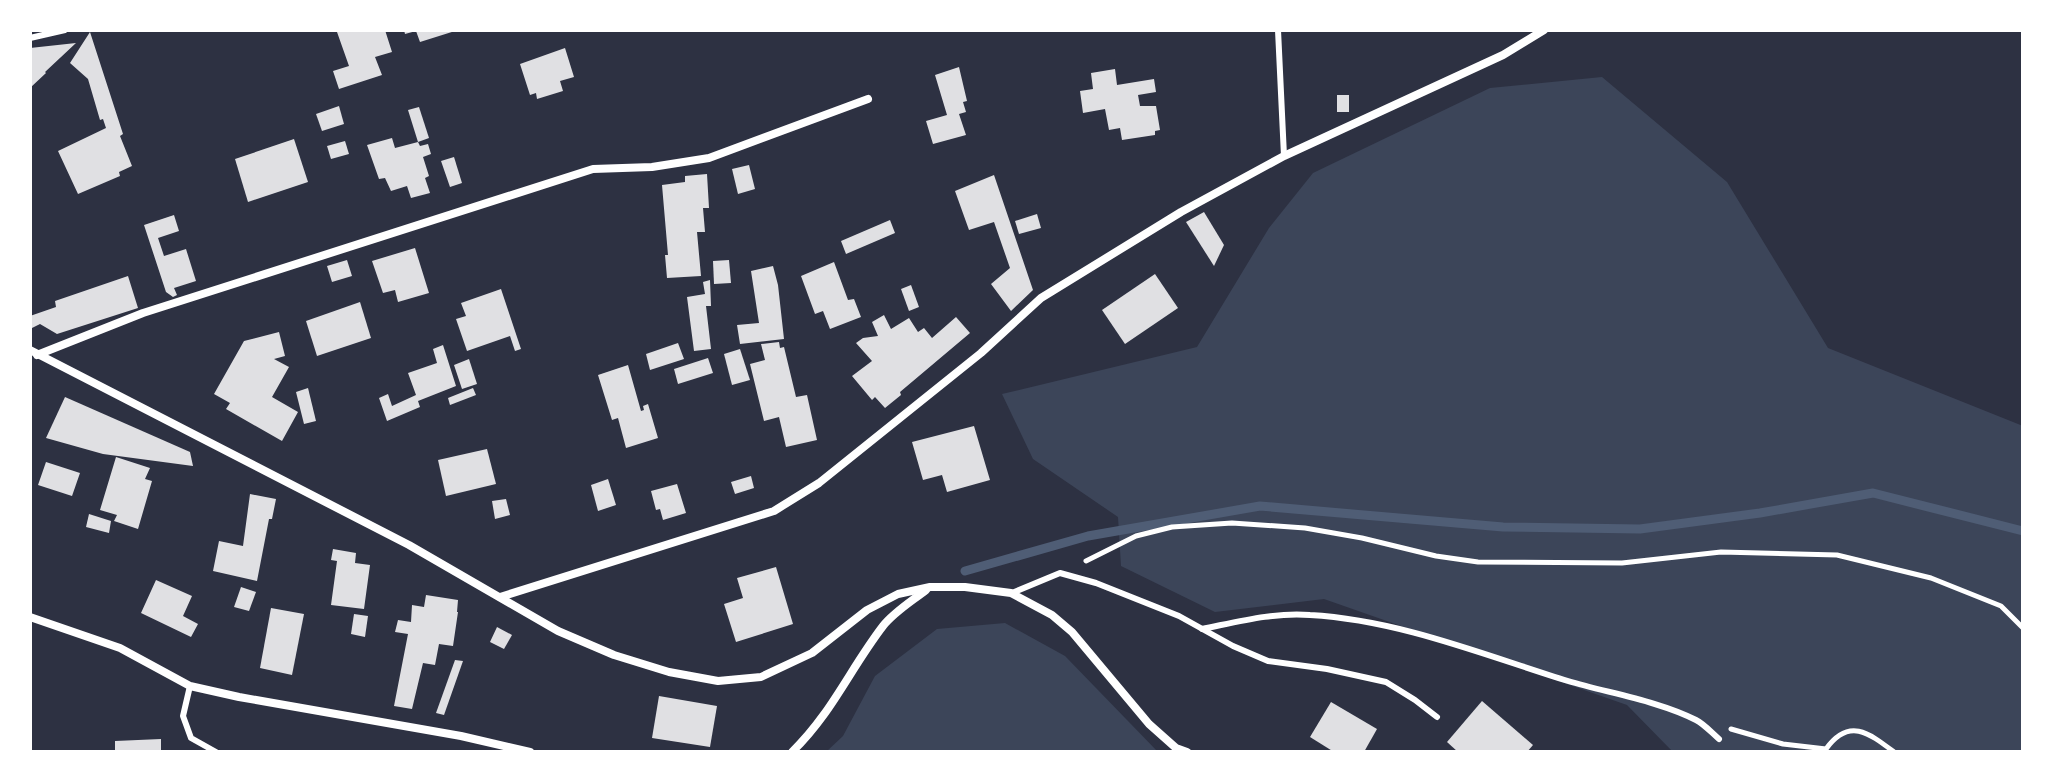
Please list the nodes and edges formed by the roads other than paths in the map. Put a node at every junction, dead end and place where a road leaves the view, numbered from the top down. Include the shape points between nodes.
1 (65, 30) edge
2 (1278, 30) edge
3 (1544, 30) edge
4 (30, 38) edge
5 (868, 99) dead end
6 (1284, 156) junction
7 (34, 352) edge
8 (930, 587) junction
9 (1011, 593) junction
10 (500, 597) junction
11 (30, 617) edge
12 (1202, 629) junction
13 (190, 686) junction
14 (1437, 717) dead end
15 (1719, 739) dead end
16 (216, 752) edge
17 (530, 752) edge
18 (792, 752) edge
19 (1187, 752) edge

1 - 4 lane
2 - 6 lane
3 - 6 street via 1503,55
5 - 7 street via 709,158 593,169
6 - 10 street via 1041,298 819,483 774,511
7 - 10 street
8 - 9 street
8 - 10 street via 898,594 867,610 812,653 761,677 718,681 614,655 558,631
8 - 18 street via 885,624 836,700
9 - 12 lane via 1060,573
9 - 19 street via 1072,632 1149,724
11 - 13 street via 120,648
12 - 14 lane via 1268,661 1386,682
12 - 15 lane via 1307,614 1397,628 1671,710 1699,721
13 - 16 lane via 183,716 191,738
13 - 17 street

